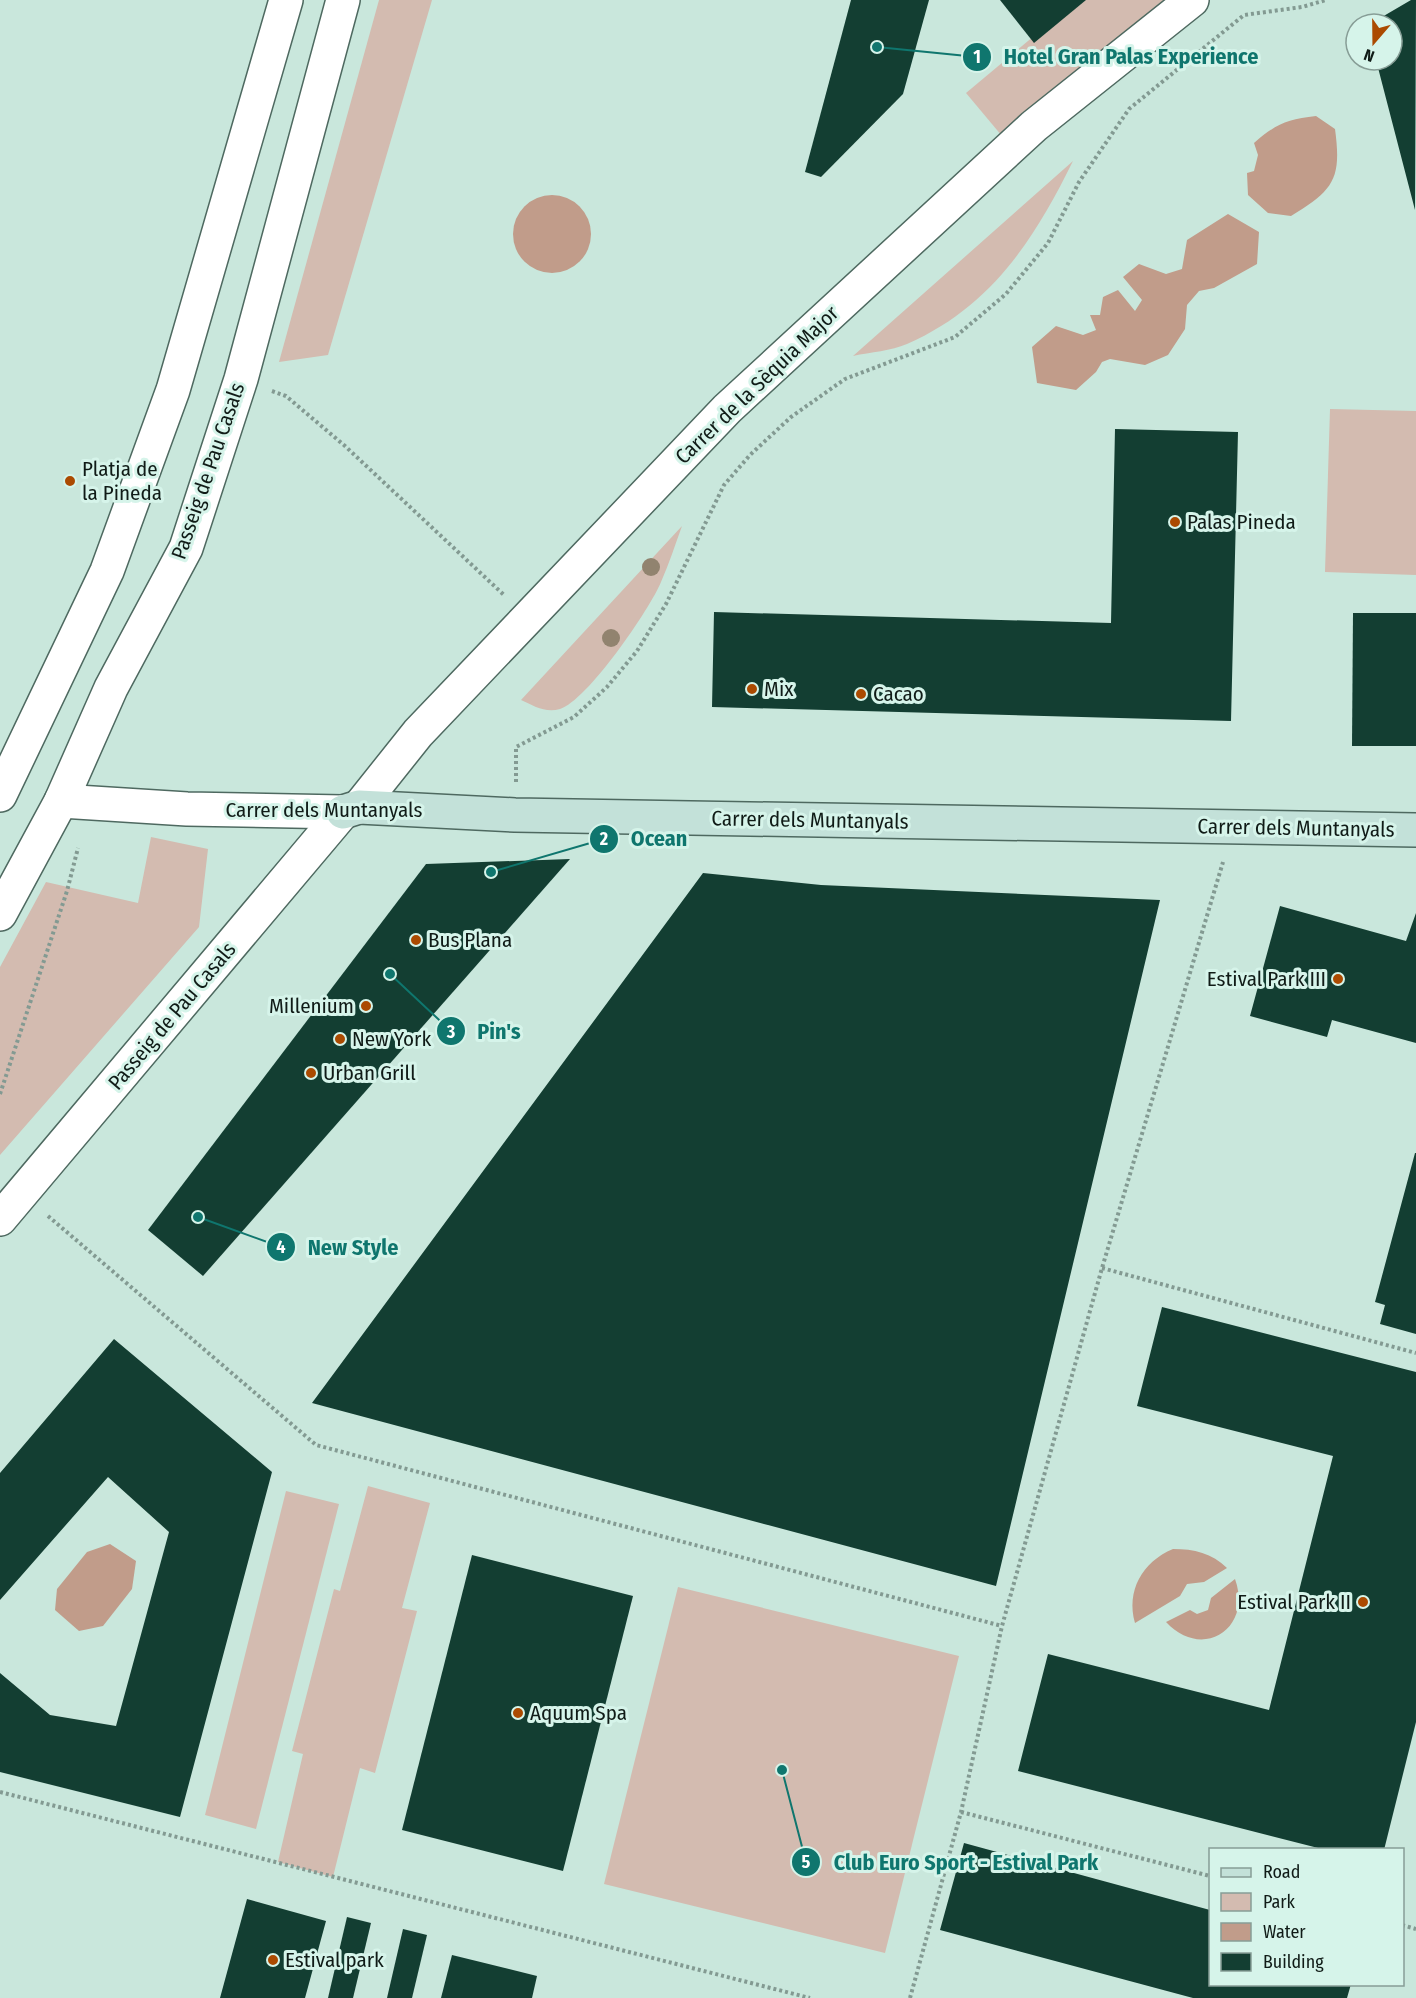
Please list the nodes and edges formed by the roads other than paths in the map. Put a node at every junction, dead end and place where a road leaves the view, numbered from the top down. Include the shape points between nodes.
1 (286, 0) edge
2 (343, 0) edge
3 (1192, 0) edge
4 (0, 795) edge
5 (61, 801) junction
6 (351, 810) junction
7 (1416, 830) edge
8 (0, 914) edge
9 (0, 1219) edge

1 - 4 street via 173,390 107,571
2 - 5 street, Passeig de Pau Casals via 241,379 186,548 111,688
3 - 6 street, Carrer de la Sèquia Major via 1034,126 727,409 418,733
5 - 6 street, Carrer dels Muntanyals via 187,809
5 - 8 street, Passeig de Pau Casals
6 - 7 street, Carrer dels Muntanyals
6 - 9 street, Passeig de Pau Casals

